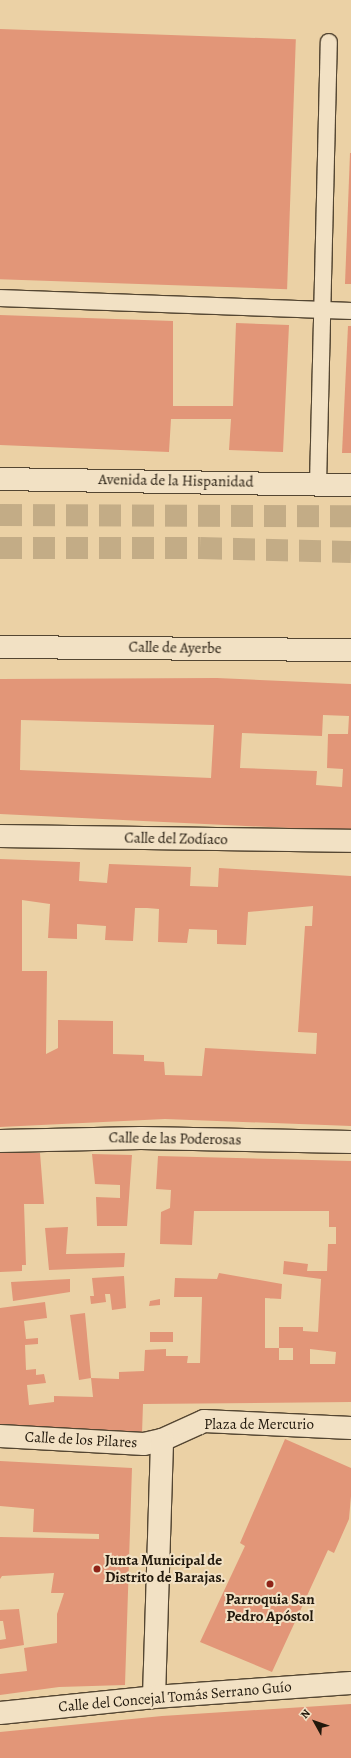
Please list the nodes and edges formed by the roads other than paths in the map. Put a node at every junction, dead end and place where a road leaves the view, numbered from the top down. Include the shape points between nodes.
1 (329, 42) dead end
2 (0, 298) edge
3 (324, 310) junction
4 (351, 311) edge
5 (0, 479) edge
6 (318, 484) junction
7 (351, 485) edge
8 (0, 647) edge
9 (351, 650) edge
10 (0, 836) edge
11 (351, 841) edge
12 (0, 1141) edge
13 (351, 1142) edge
14 (351, 1428) edge
15 (0, 1436) edge
16 (162, 1440) junction
17 (351, 1682) edge
18 (154, 1697) junction
19 (0, 1713) edge

1 - 3 lane
2 - 3 lane
3 - 4 lane
3 - 6 lane
5 - 6 street, Avenida de la Hispanidad
6 - 7 street, Avenida de la Hispanidad
8 - 9 street, Calle de Ayerbe
10 - 11 street, Calle del Zodíaco
12 - 13 street, Calle de las Poderosas via 141,1138
14 - 16 street, Plaza de Mercurio via 342,1425 204,1421
15 - 16 street, Calle de los Pilares via 144,1444
16 - 18 street
17 - 18 street, Calle del Concejal Tomás Serrano Guío
18 - 19 street, Calle del Concejal Tomás Serrano Guío

